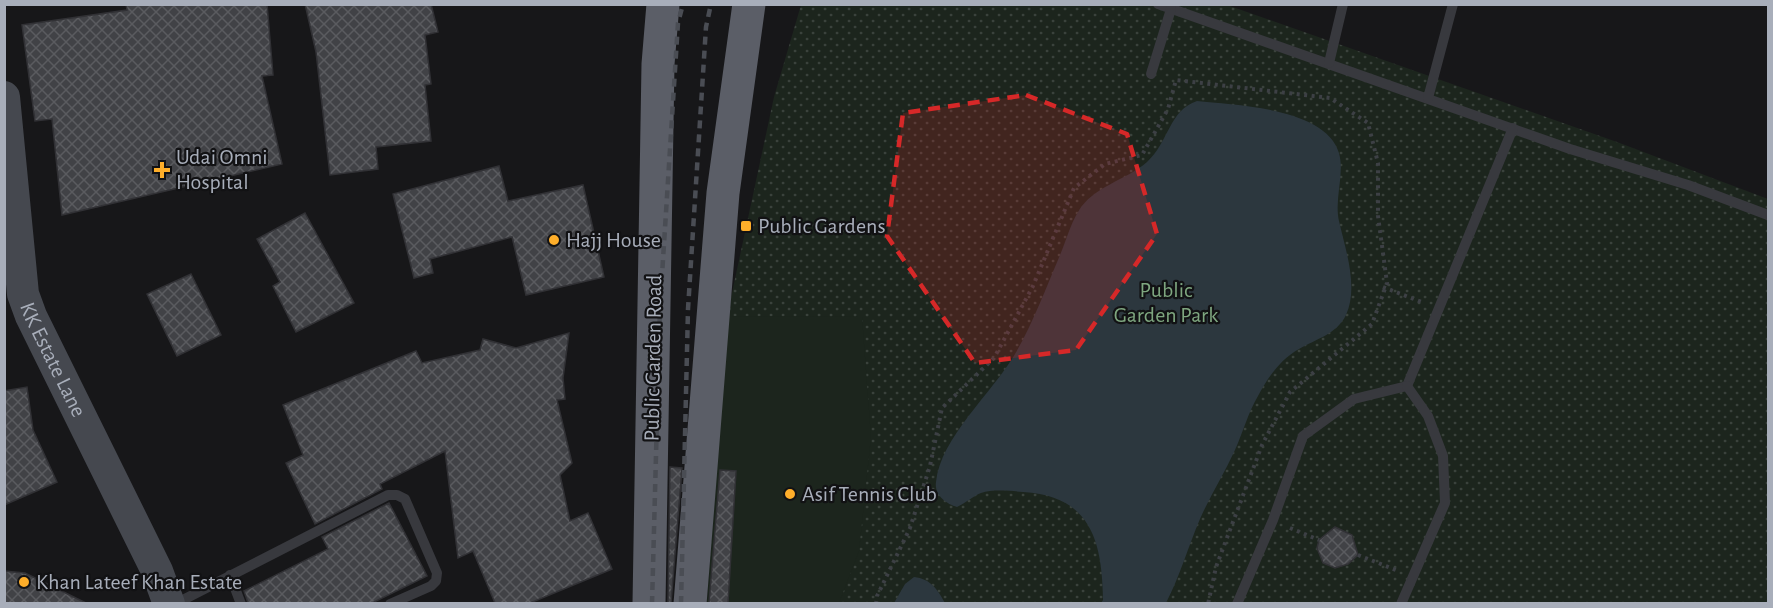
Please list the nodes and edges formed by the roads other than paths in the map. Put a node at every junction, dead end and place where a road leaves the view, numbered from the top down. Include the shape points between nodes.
1 (663, 4) edge
2 (749, 4) edge
3 (1158, 4) edge
4 (1343, 4) edge
5 (1453, 4) edge
6 (1171, 9) junction
7 (1329, 63) junction
8 (1151, 74) dead end
9 (4, 98) edge
10 (1428, 98) junction
11 (1513, 128) junction
12 (1768, 215) edge
13 (1407, 386) junction
14 (230, 575) junction
15 (169, 603) edge
16 (175, 603) edge
17 (241, 603) edge
18 (390, 603) edge
19 (649, 603) edge
20 (690, 603) edge
21 (1237, 603) edge
22 (1401, 603) edge

1 - 19 highway, Public Garden Road via 658,64
2 - 20 highway via 723,193
3 - 6 lane
4 - 7 lane
5 - 10 lane
6 - 7 lane
6 - 8 lane
7 - 10 lane
9 - 15 main road, KK Estate Lane via 23,294
10 - 11 lane
11 - 12 lane
11 - 13 lane
13 - 21 lane via 1354,399 1303,435 1273,520
13 - 22 lane via 1428,416 1443,456 1445,502
14 - 16 lane
14 - 17 lane
14 - 18 lane via 388,495 397,495 405,500 437,573 430,586

